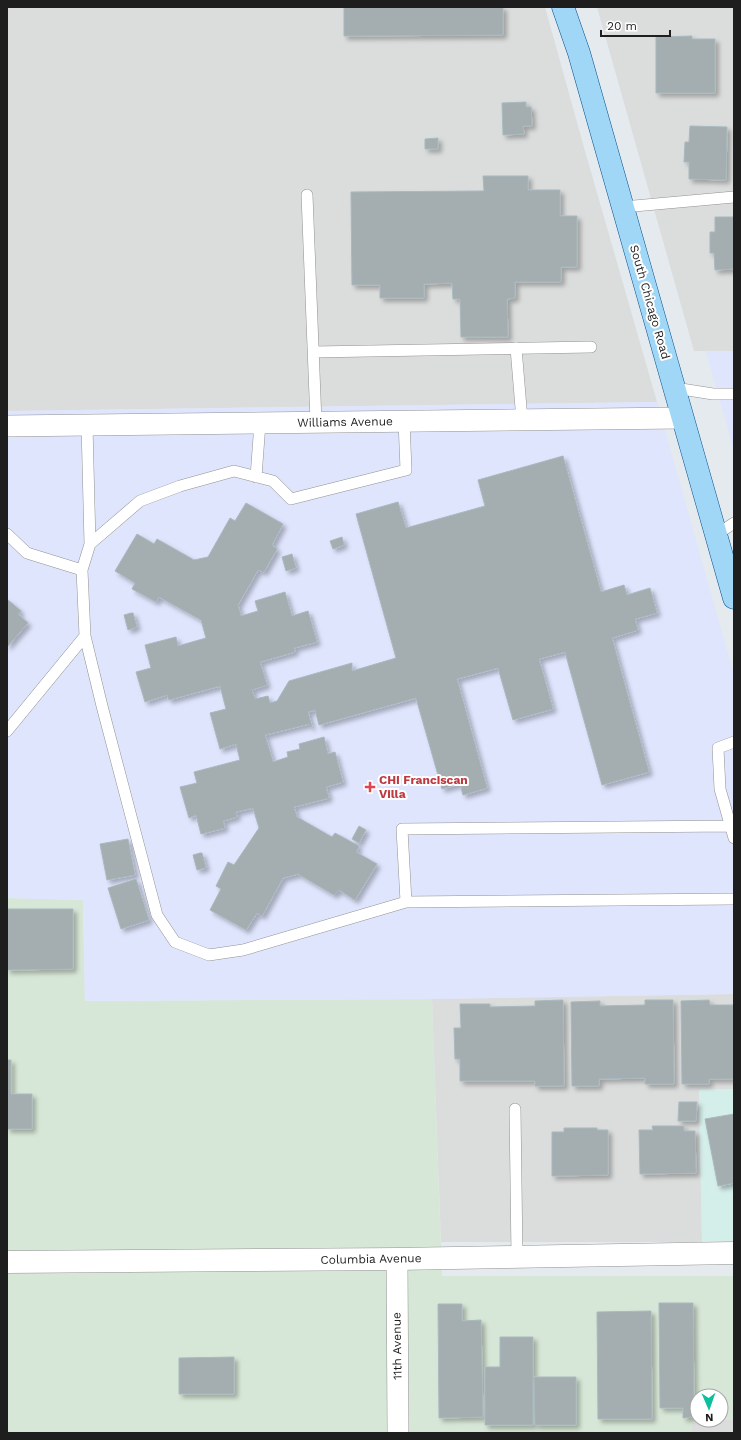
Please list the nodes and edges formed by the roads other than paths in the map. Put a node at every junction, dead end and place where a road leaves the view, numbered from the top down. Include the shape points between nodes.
1 (564, 7) edge
2 (307, 195) dead end
3 (734, 197) edge
4 (623, 207) junction
5 (591, 347) dead end
6 (516, 348) junction
7 (314, 352) junction
8 (675, 388) junction
9 (734, 394) edge
10 (682, 418) junction
11 (522, 420) junction
12 (404, 421) junction
13 (316, 422) junction
14 (260, 423) junction
15 (87, 425) junction
16 (7, 426) edge
17 (256, 477) junction
18 (734, 523) edge
19 (7, 534) edge
20 (716, 535) junction
21 (90, 544) junction
22 (82, 570) junction
23 (734, 598) edge
24 (85, 636) junction
25 (7, 731) edge
26 (734, 742) edge
27 (730, 826) junction
28 (734, 838) edge
29 (734, 899) edge
30 (406, 902) junction
31 (514, 1108) dead end
32 (734, 1253) edge
33 (517, 1256) junction
34 (396, 1259) junction
35 (7, 1262) edge
36 (398, 1433) edge

1 - 4 main road, South Chicago Road
2 - 7 lane
3 - 4 lane
4 - 8 main road, South Chicago Road
5 - 6 lane
6 - 7 lane
6 - 11 lane
7 - 13 lane
8 - 9 lane via 713,394
8 - 10 main road, South Chicago Road
10 - 11 street, Williams Avenue
10 - 20 main road, South Chicago Road
11 - 12 street, Williams Avenue
12 - 13 street, Williams Avenue
12 - 17 lane via 406,470 291,499 273,481
13 - 14 street, Williams Avenue
14 - 15 street, Williams Avenue
14 - 17 lane
15 - 16 street, Williams Avenue
15 - 21 lane
17 - 21 lane via 234,471 180,486 140,501
18 - 20 lane
19 - 22 lane via 27,552
20 - 23 main road, South Chicago Road
21 - 22 lane
22 - 24 lane
24 - 25 lane
24 - 30 lane via 157,915 175,942 209,955 244,950
26 - 27 lane via 718,748 720,789
27 - 28 lane
27 - 30 lane via 402,829
29 - 30 lane
31 - 33 lane
32 - 33 street, Columbia Avenue
33 - 34 street, Columbia Avenue
34 - 35 street, Columbia Avenue
34 - 36 street, 11th Avenue

